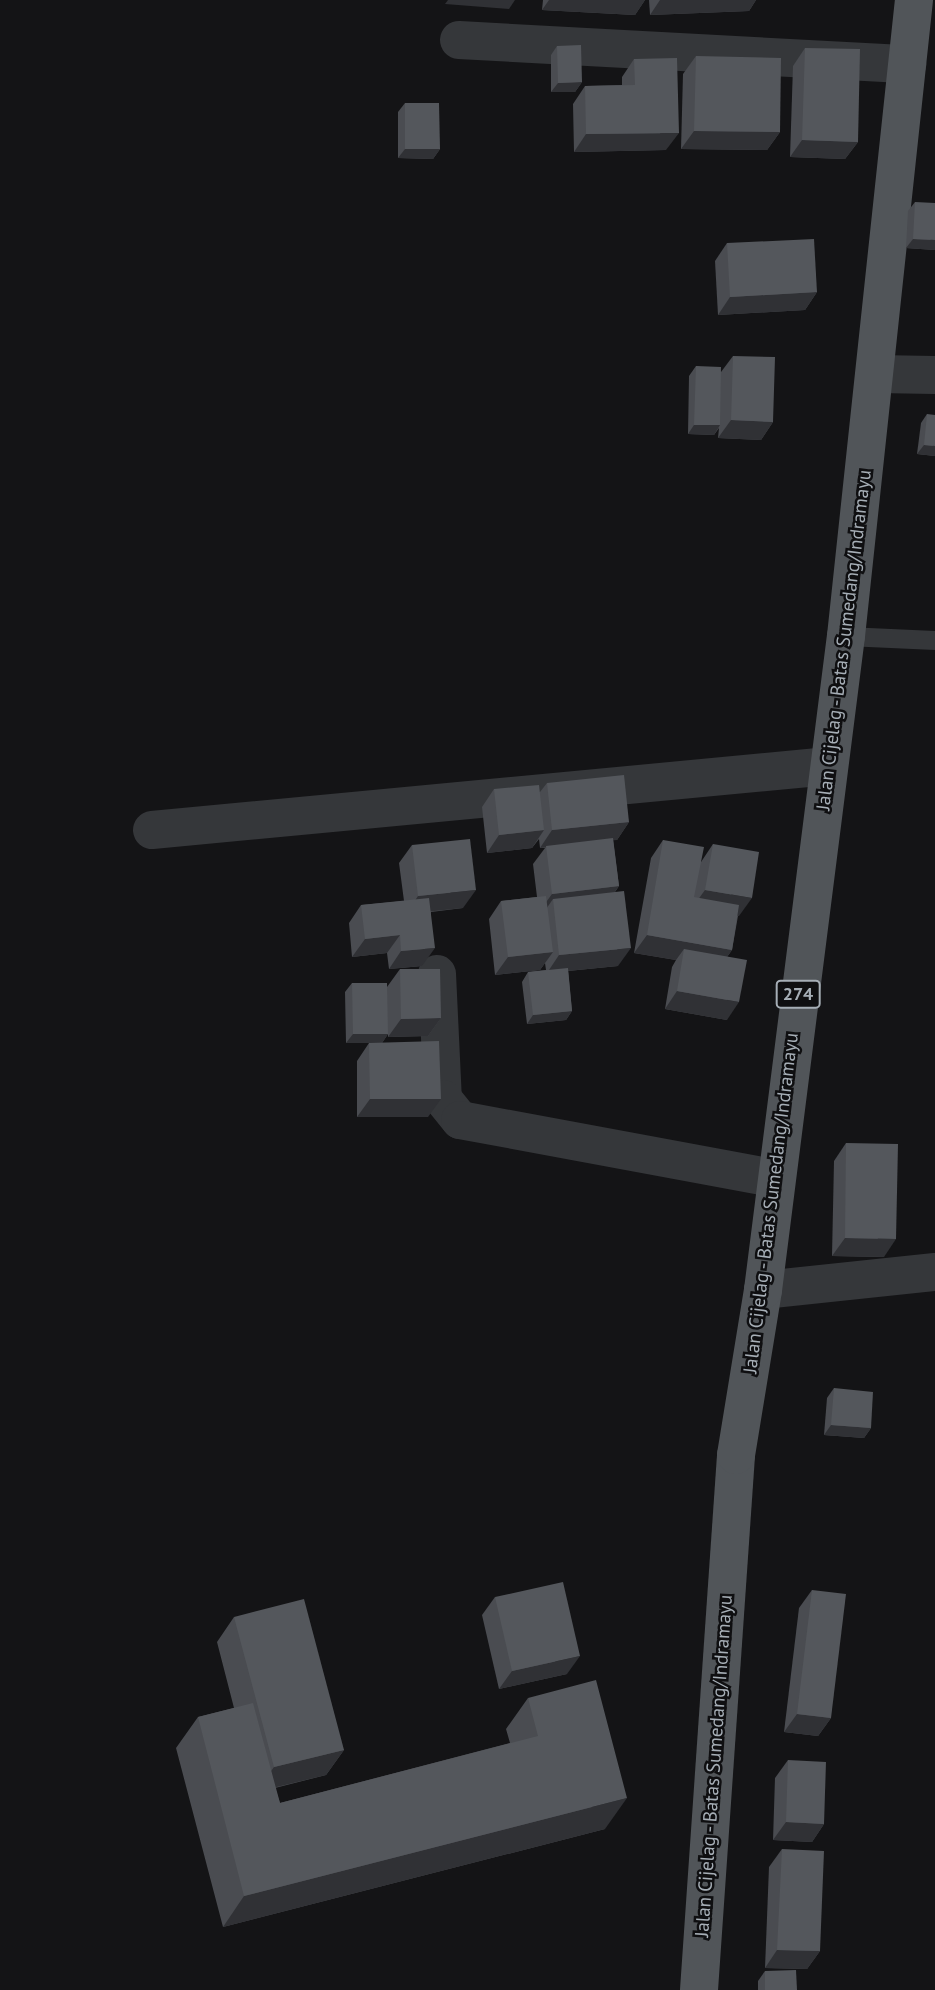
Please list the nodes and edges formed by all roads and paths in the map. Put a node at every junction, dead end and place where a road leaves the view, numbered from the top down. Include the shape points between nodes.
1 (914, 0) edge
2 (459, 40) dead end
3 (907, 64) junction
4 (876, 374) junction
5 (935, 375) edge
6 (846, 636) junction
7 (935, 640) edge
8 (829, 766) junction
9 (152, 830) dead end
10 (437, 974) edge
11 (773, 1178) junction
12 (935, 1272) edge
13 (763, 1290) junction
14 (699, 1990) edge

1 - 3 main road, Jalan Cijelag - Batas Sumedang/Indramayu / 274
2 - 3 street
3 - 4 main road, Jalan Cijelag - Batas Sumedang/Indramayu / 274
4 - 5 street
4 - 6 main road, Jalan Cijelag - Batas Sumedang/Indramayu / 274
6 - 7 lane
6 - 8 main road, Jalan Cijelag - Batas Sumedang/Indramayu / 274
8 - 9 street
8 - 11 main road, Jalan Cijelag - Batas Sumedang/Indramayu / 274
10 - 11 street via 443,1099 460,1120
11 - 13 main road, Jalan Cijelag - Batas Sumedang/Indramayu / 274
12 - 13 street
13 - 14 main road, Jalan Cijelag - Batas Sumedang/Indramayu / 274 via 736,1455

